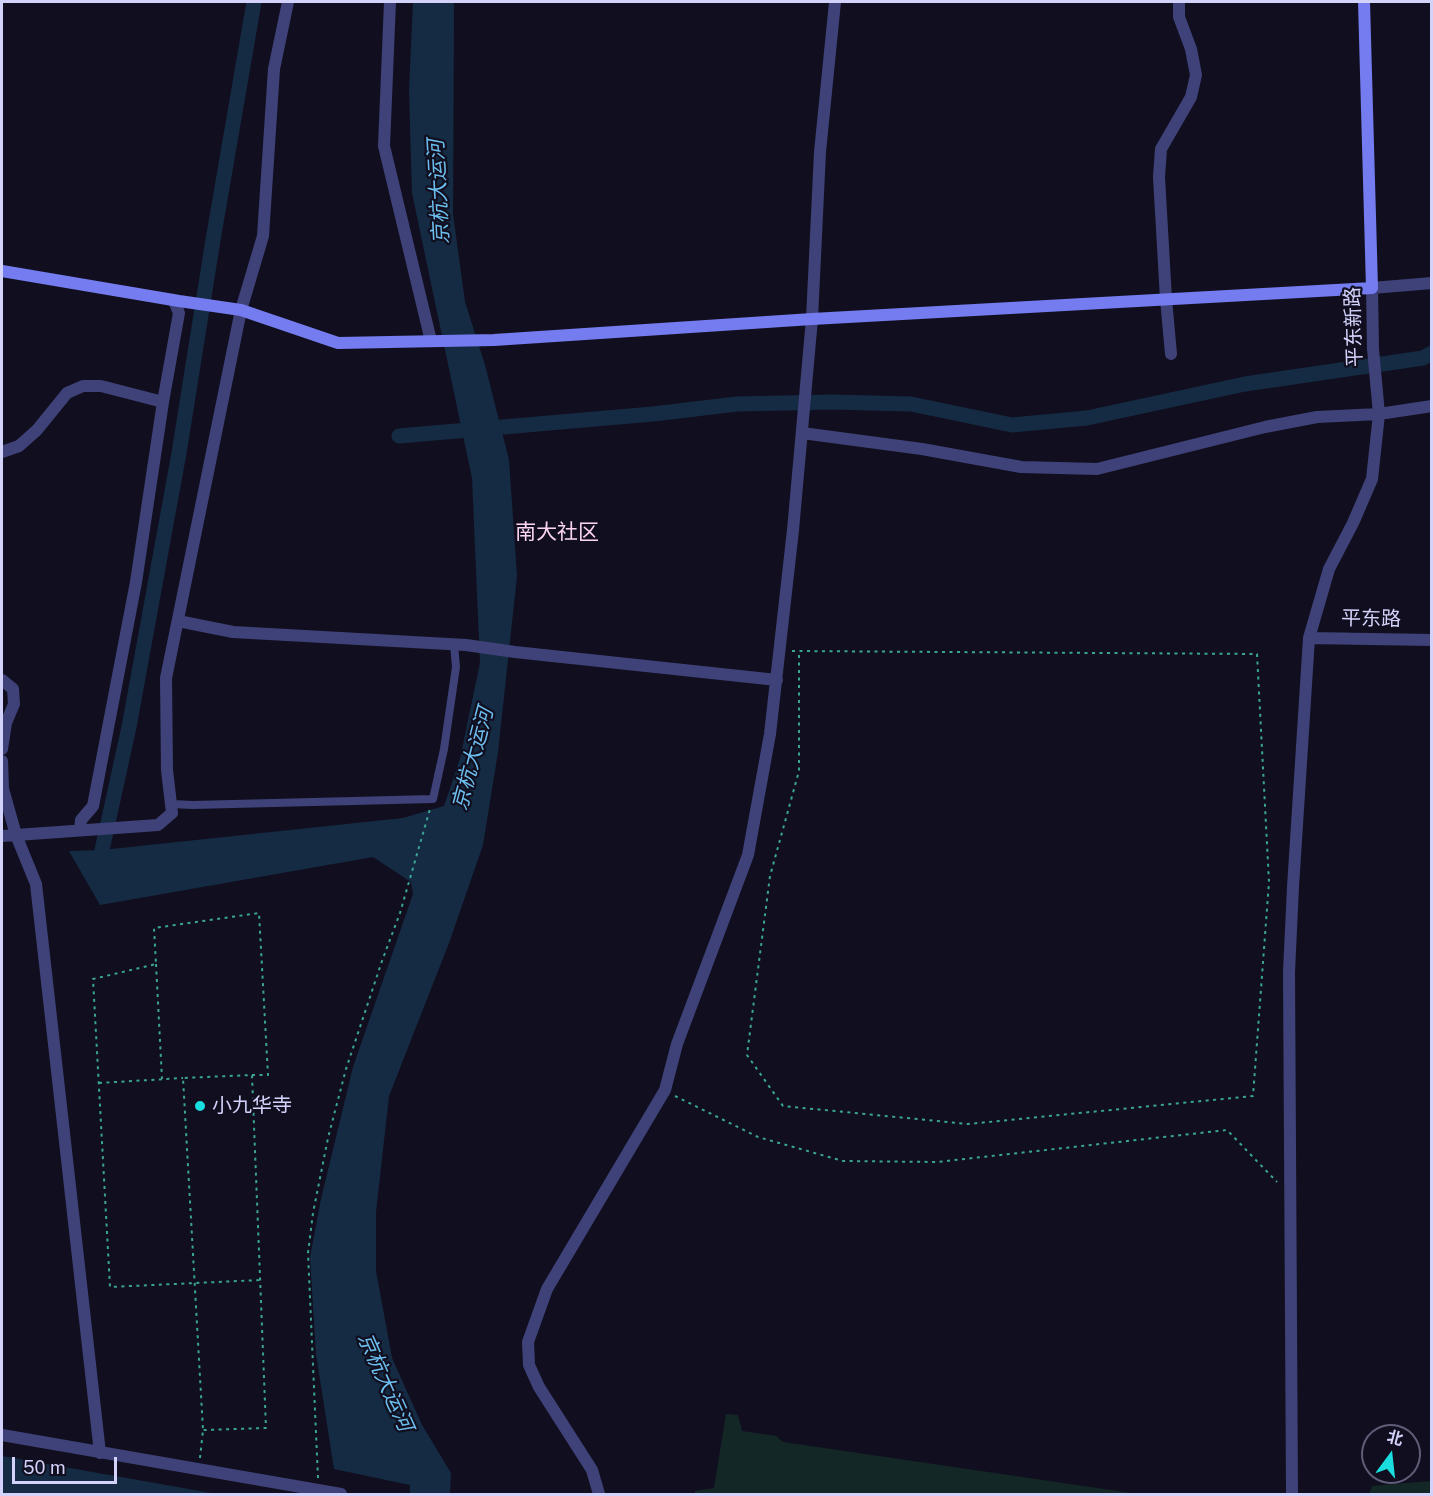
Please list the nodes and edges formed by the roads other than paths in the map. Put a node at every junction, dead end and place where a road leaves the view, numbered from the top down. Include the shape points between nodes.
1 (288, 2) edge
2 (390, 2) edge
3 (836, 2) edge
4 (1179, 2) edge
5 (1364, 2) edge
6 (2, 272) edge
7 (1431, 283) edge
8 (1372, 288) junction
9 (1166, 299) junction
10 (176, 301) junction
11 (237, 310) junction
12 (812, 320) junction
13 (431, 341) junction
14 (1171, 354) dead end
15 (163, 402) junction
16 (1431, 406) edge
17 (1379, 414) junction
18 (802, 432) junction
19 (2, 452) edge
20 (178, 621) junction
21 (1310, 638) junction
22 (1431, 640) edge
23 (460, 644) junction
24 (2, 680) edge
25 (777, 680) junction
26 (2, 748) edge
27 (2, 761) edge
28 (171, 804) junction
29 (80, 830) junction
30 (16, 835) junction
31 (2, 836) edge
32 (2, 1436) edge
33 (100, 1453) junction
34 (341, 1494) edge
35 (599, 1494) edge
36 (1292, 1494) edge

1 - 11 street via 274,69 262,236
2 - 13 street via 384,146
3 - 12 street via 820,152
4 - 9 street via 1179,17 1196,75 1191,97 1161,149
5 - 8 street, 平东新路
6 - 10 street
7 - 8 street
8 - 9 street
8 - 17 street, 平东新路
9 - 12 street
9 - 14 street
10 - 11 street
10 - 15 street via 179,313
11 - 13 street via 338,344
11 - 20 street
12 - 13 street
12 - 18 street
15 - 19 street via 101,386 83,386 67,393 19,446
15 - 29 street via 136,582 93,806 81,820
16 - 17 street
17 - 18 street via 1317,417 1275,425 1097,469 1021,467
17 - 21 street, 平东新路 via 1372,479 1329,569
18 - 25 street
20 - 23 street via 233,632
20 - 28 street via 166,678
21 - 22 street, 平东路
21 - 36 street, 平东新路 via 1289,972
23 - 25 street
23 - 28 lane via 433,799
24 - 26 street via 13,689 14,704
25 - 35 street via 748,855 677,1044 665,1090 547,1289 528,1342 529,1365 539,1387 592,1470
27 - 30 street via 3,789
28 - 29 street via 172,813 158,825
29 - 30 street
30 - 31 street
30 - 33 street via 36,884
32 - 33 street
33 - 34 street

